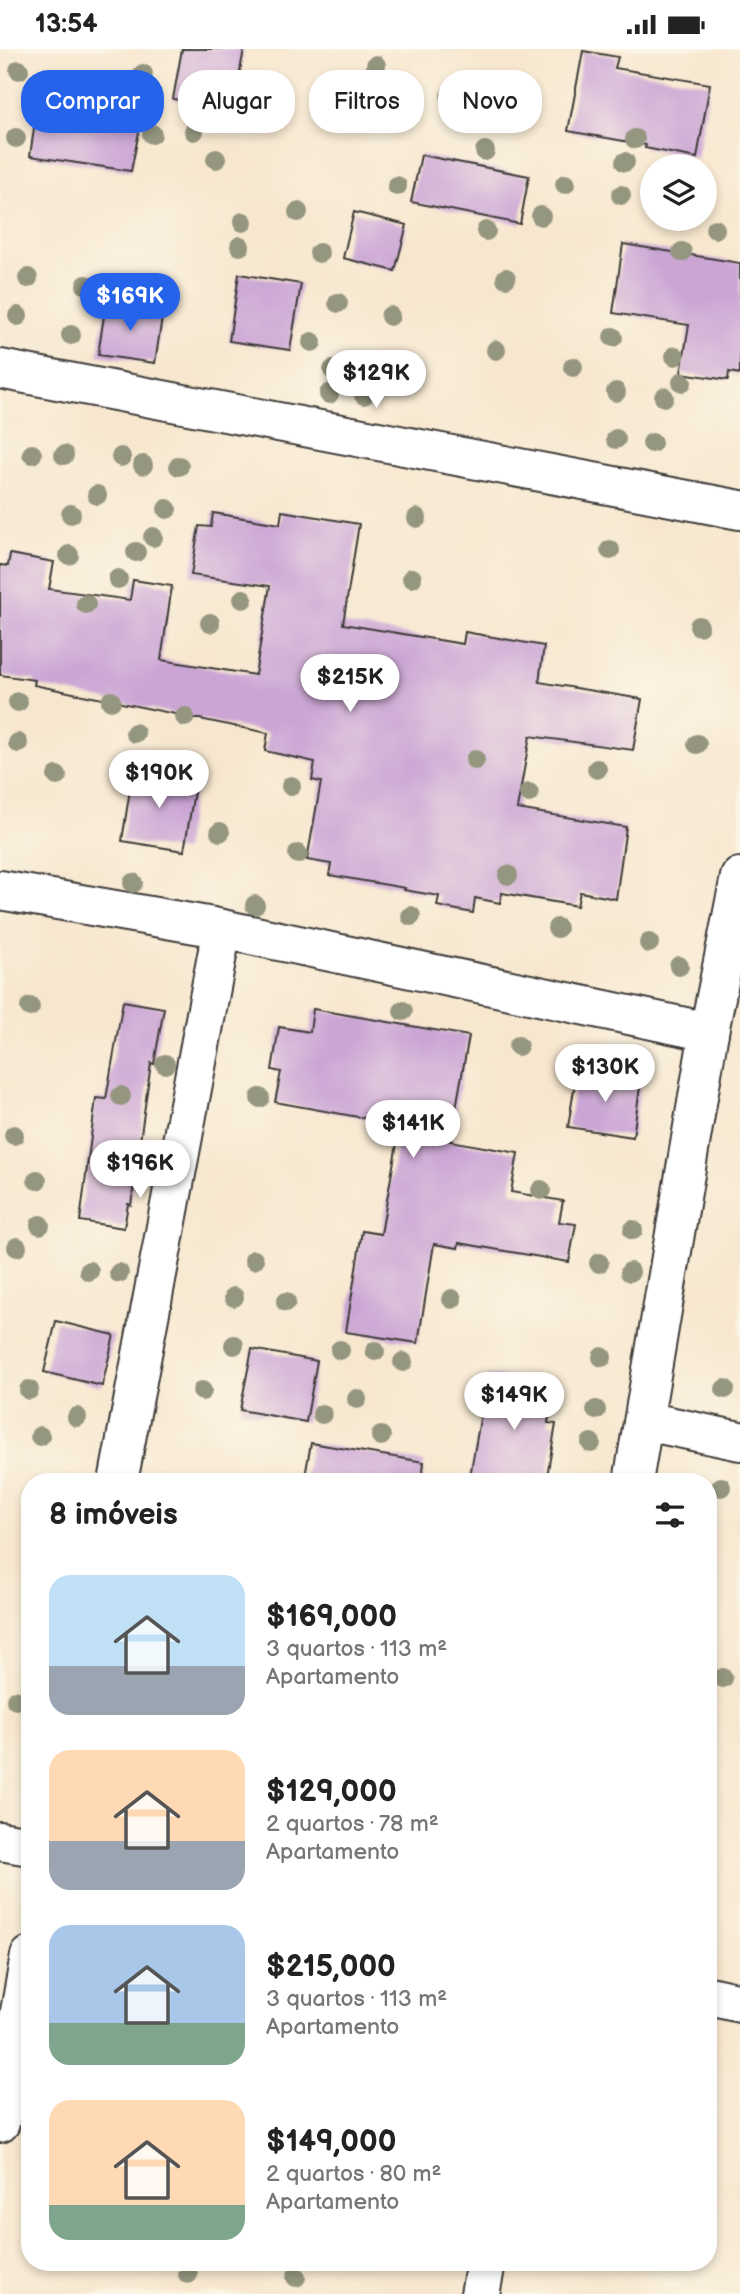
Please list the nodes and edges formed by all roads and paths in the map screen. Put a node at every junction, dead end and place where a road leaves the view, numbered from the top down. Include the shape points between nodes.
1 (0, 369) edge
2 (740, 510) edge
3 (740, 877) edge
4 (0, 890) edge
5 (222, 929) junction
6 (709, 1032) junction
7 (645, 1421) junction
8 (740, 1441) edge
9 (120, 1473) edge
10 (635, 1473) edge
11 (0, 1841) edge
12 (21, 1844) edge
13 (717, 1998) edge
14 (740, 2003) edge
15 (21, 2006) edge
16 (0, 2123) edge
17 (484, 2271) edge
18 (480, 2294) edge

1 - 2 street
3 - 6 street
4 - 5 street
5 - 6 street
5 - 9 street
6 - 7 street
7 - 8 street
7 - 10 street
11 - 12 street
13 - 14 street
15 - 16 street
17 - 18 street

